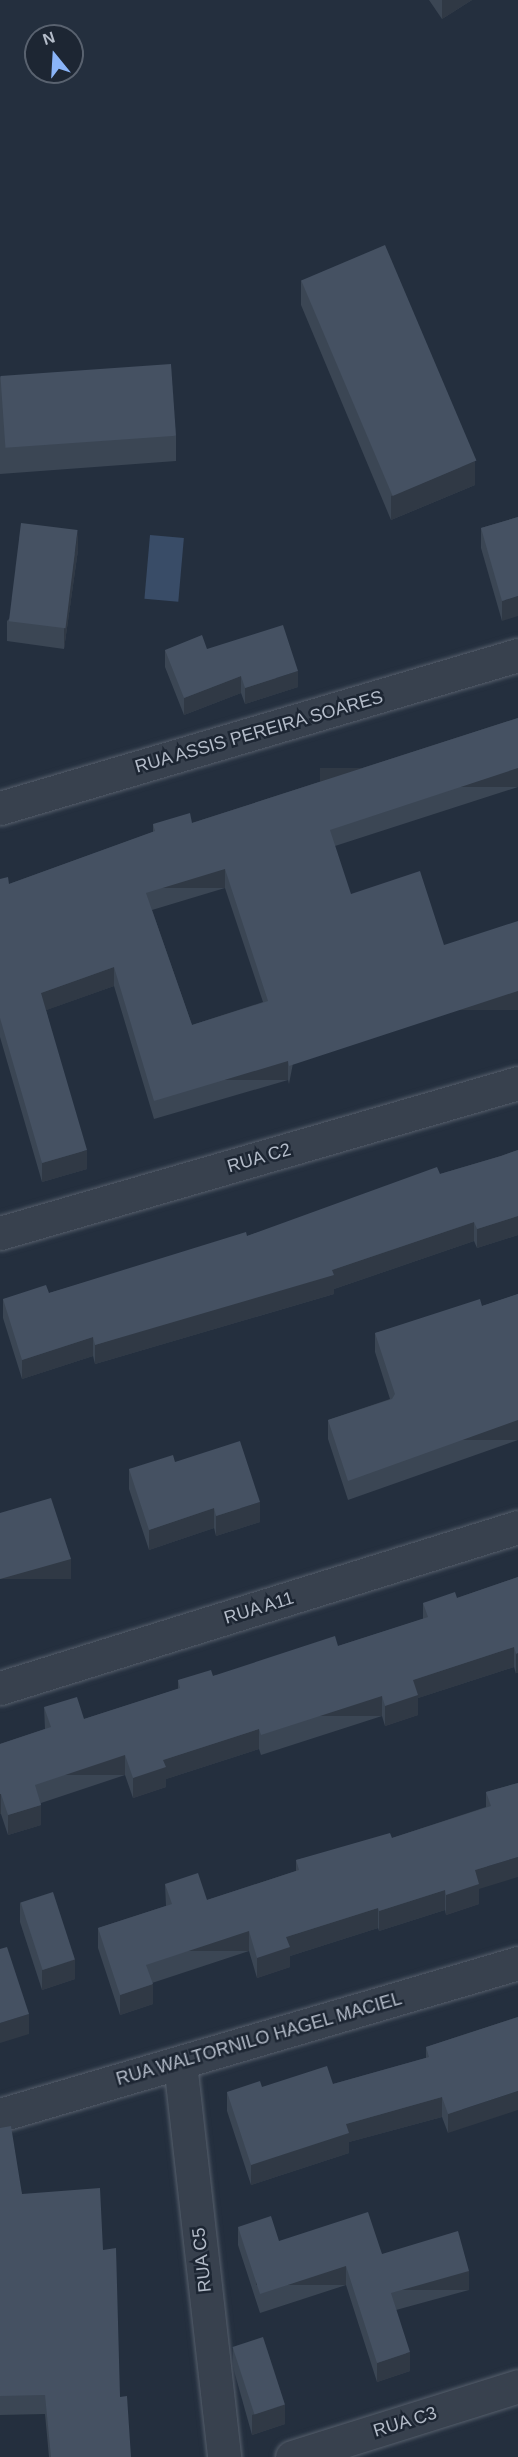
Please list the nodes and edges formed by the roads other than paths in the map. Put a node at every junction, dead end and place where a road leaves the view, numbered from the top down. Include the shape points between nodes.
1 (518, 655) edge
2 (0, 808) edge
3 (518, 1083) edge
4 (0, 1233) edge
5 (518, 1527) edge
6 (0, 1688) edge
7 (518, 1963) edge
8 (180, 2063) junction
9 (0, 2115) edge
10 (518, 2386) edge
11 (224, 2457) edge
12 (292, 2457) edge

1 - 2 street, RUA ASSIS PEREIRA SOARES
3 - 4 street, RUA C2
5 - 6 street, RUA A11
7 - 8 street, RUA WALTORNILO HAGEL MACIEL
8 - 9 street, RUA WALTORNILO HAGEL MACIEL
8 - 11 street, RUA C5
10 - 12 street, RUA C3

